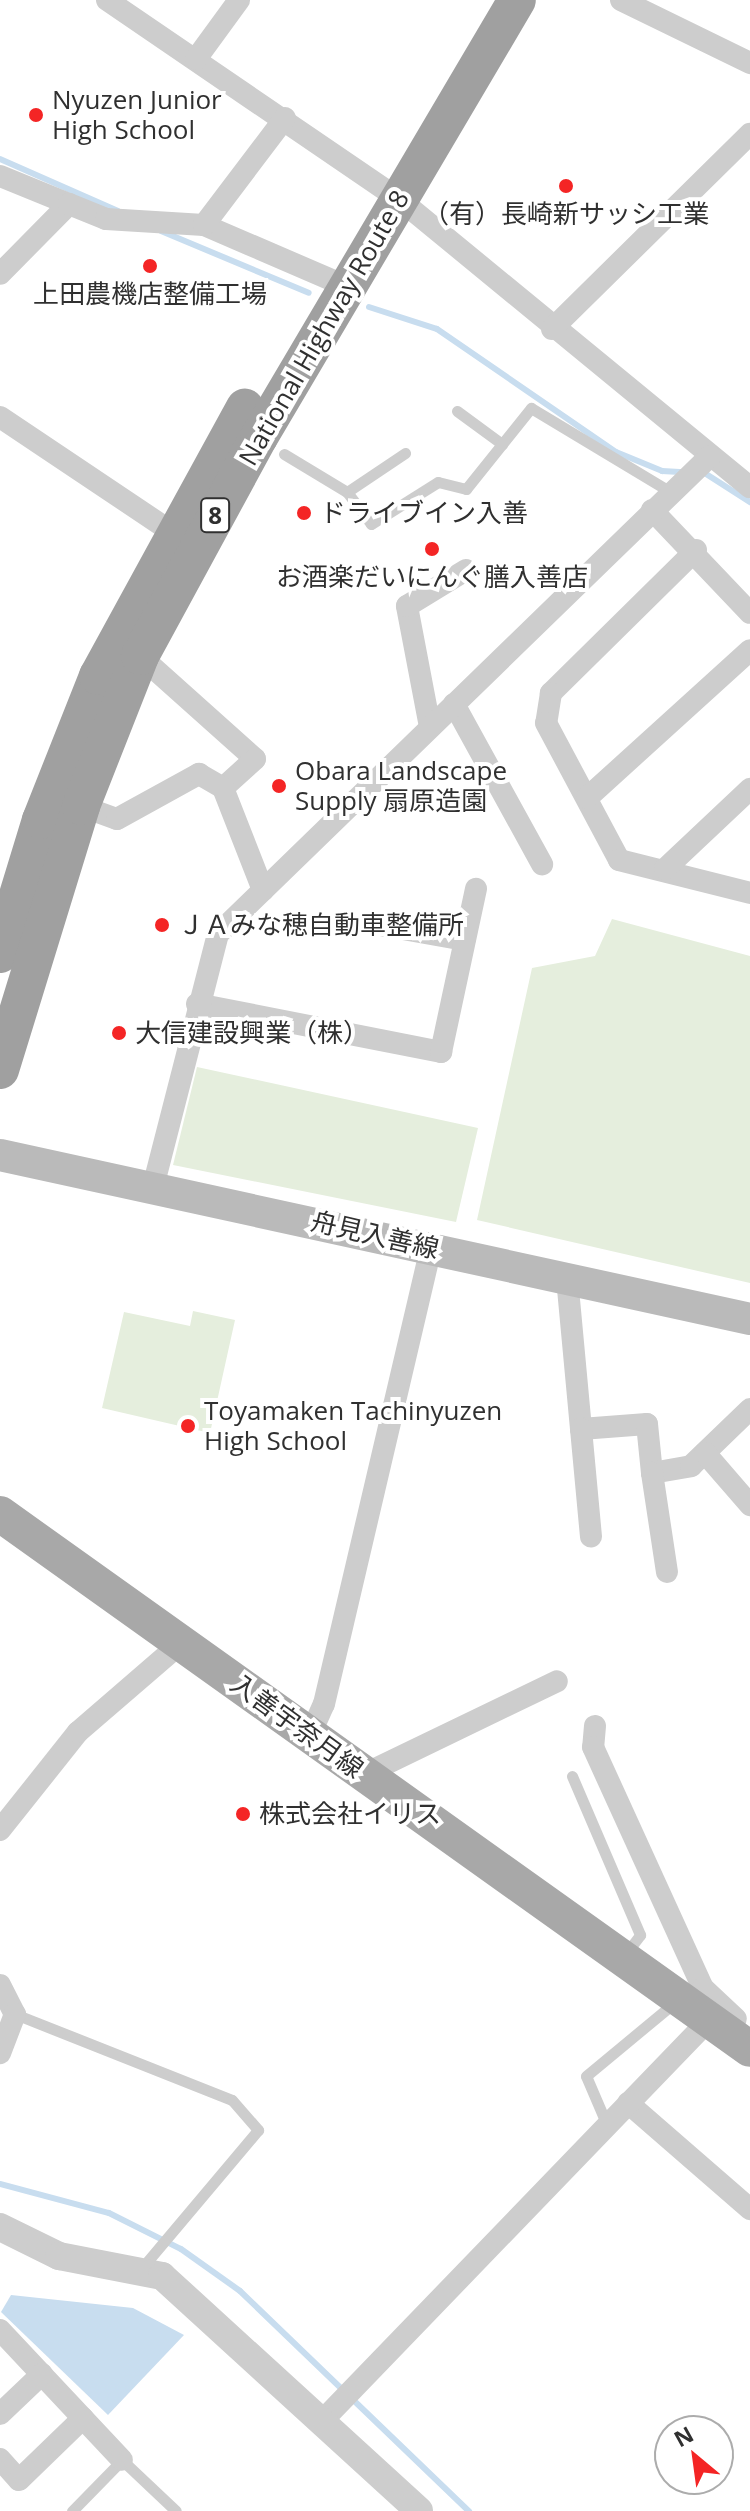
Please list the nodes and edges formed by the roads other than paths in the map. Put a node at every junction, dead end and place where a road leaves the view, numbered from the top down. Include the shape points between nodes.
1 (107, 0) edge
2 (239, 0) edge
3 (494, 0) edge
4 (517, 0) edge
5 (621, 0) edge
6 (131, 8) edge
7 (196, 59) junction
8 (750, 63) edge
9 (285, 118) junction
10 (750, 134) edge
11 (0, 176) edge
12 (392, 194) junction
13 (69, 204) junction
14 (204, 225) junction
15 (0, 274) edge
16 (348, 287) junction
17 (552, 329) junction
18 (457, 411) dead end
19 (1, 421) edge
20 (502, 444) junction
21 (405, 453) dead end
22 (284, 454) dead end
23 (710, 456) junction
24 (750, 487) edge
25 (669, 491) junction
26 (347, 492) junction
27 (652, 510) junction
28 (196, 547) junction
29 (696, 550) junction
30 (466, 570) dead end
31 (750, 613) edge
32 (750, 650) edge
33 (140, 656) junction
34 (454, 704) junction
35 (430, 727) junction
36 (223, 788) junction
37 (750, 789) edge
38 (587, 798) junction
39 (81, 806) junction
40 (542, 864) dead end
41 (665, 869) junction
42 (476, 889) dead end
43 (263, 890) junction
44 (750, 893) edge
45 (369, 923) dead end
46 (465, 940) junction
47 (0, 954) edge
48 (197, 1004) junction
49 (0, 1070) edge
50 (0, 1155) edge
51 (153, 1187) junction
52 (431, 1247) junction
53 (567, 1278) junction
54 (750, 1319) edge
55 (750, 1409) edge
56 (581, 1429) junction
57 (705, 1453) junction
58 (652, 1473) junction
59 (750, 1505) edge
60 (0, 1514) edge
61 (591, 1537) dead end
62 (667, 1572) dead end
63 (181, 1643) junction
64 (557, 1681) dead end
65 (595, 1726) dead end
66 (310, 1735) junction
67 (365, 1774) junction
68 (572, 1776) dead end
69 (0, 1830) edge
70 (623, 1959) junction
71 (0, 1985) edge
72 (679, 1999) junction
73 (15, 2014) junction
74 (734, 2025) edge
75 (0, 2053) edge
76 (628, 2103) junction
77 (607, 2125) junction
78 (750, 2209) edge
79 (0, 2227) edge
80 (139, 2271) junction
81 (0, 2330) edge
82 (42, 2374) junction
83 (0, 2414) edge
84 (83, 2418) junction
85 (324, 2419) junction
86 (0, 2459) edge
87 (122, 2460) junction
88 (72, 2511) edge
89 (176, 2511) edge
90 (419, 2511) edge

1 - 6 street
2 - 7 street
3 - 12 highway, National Highway Route 8 / 8
4 - 12 highway, National Highway Route 8 / 8
5 - 8 street
6 - 7 street
7 - 9 street
9 - 12 street
9 - 14 street
10 - 17 street
11 - 13 street
12 - 16 highway, National Highway Route 8 / 8
12 - 17 street
12 - 47 highway, National Highway Route 8 / 8 via 278,351 143,584 41,820
13 - 14 street via 106,219
13 - 15 street
14 - 16 street
16 - 28 highway, National Highway Route 8 / 8
17 - 23 street
18 - 20 lane
19 - 28 street
20 - 25 lane via 531,408
20 - 26 lane via 466,489 438,482 371,524
21 - 26 lane
22 - 26 lane
23 - 24 street
23 - 25 street
25 - 27 street
27 - 29 street
27 - 34 street
28 - 33 highway, National Highway Route 8 / 8
29 - 31 street
29 - 38 street via 551,693 546,723
30 - 35 street via 407,606
32 - 38 street
33 - 36 street via 255,759
33 - 39 highway, National Highway Route 8 / 8
34 - 35 street
34 - 40 street
35 - 43 street
36 - 39 street via 199,774 117,819
36 - 43 street
37 - 41 street
38 - 41 street via 619,860
39 - 49 highway, National Highway Route 8 / 8
41 - 44 street
42 - 46 street
43 - 48 street via 218,934
45 - 46 street
46 - 48 street via 441,1052
48 - 51 street
50 - 51 main road, 舟見入善線
51 - 52 main road, 舟見入善線
52 - 53 main road, 舟見入善線
52 - 66 street via 324,1704
53 - 54 main road, 舟見入善線
53 - 56 street
55 - 57 street
56 - 58 street via 647,1424
56 - 61 street
57 - 58 street via 691,1466
57 - 59 street
58 - 62 street
60 - 63 main road, 入善宇奈月線
63 - 66 main road, 入善宇奈月線
63 - 69 street via 78,1732
64 - 67 street
65 - 74 street via 593,1747 703,1988
66 - 67 main road, 入善宇奈月線
67 - 70 main road, 入善宇奈月線
68 - 70 lane via 640,1935
70 - 72 main road, 入善宇奈月線
71 - 73 street
72 - 74 main road, 入善宇奈月線
72 - 77 lane via 586,2076
73 - 75 street
73 - 80 lane via 232,2100 258,2130
74 - 76 street
76 - 77 street
76 - 78 street
77 - 85 street
79 - 80 street via 59,2256
80 - 85 street via 162,2276 198,2302
81 - 82 street
82 - 83 street
82 - 84 street
84 - 86 street via 19,2480
84 - 87 street
85 - 90 street
87 - 88 lane
87 - 89 lane

